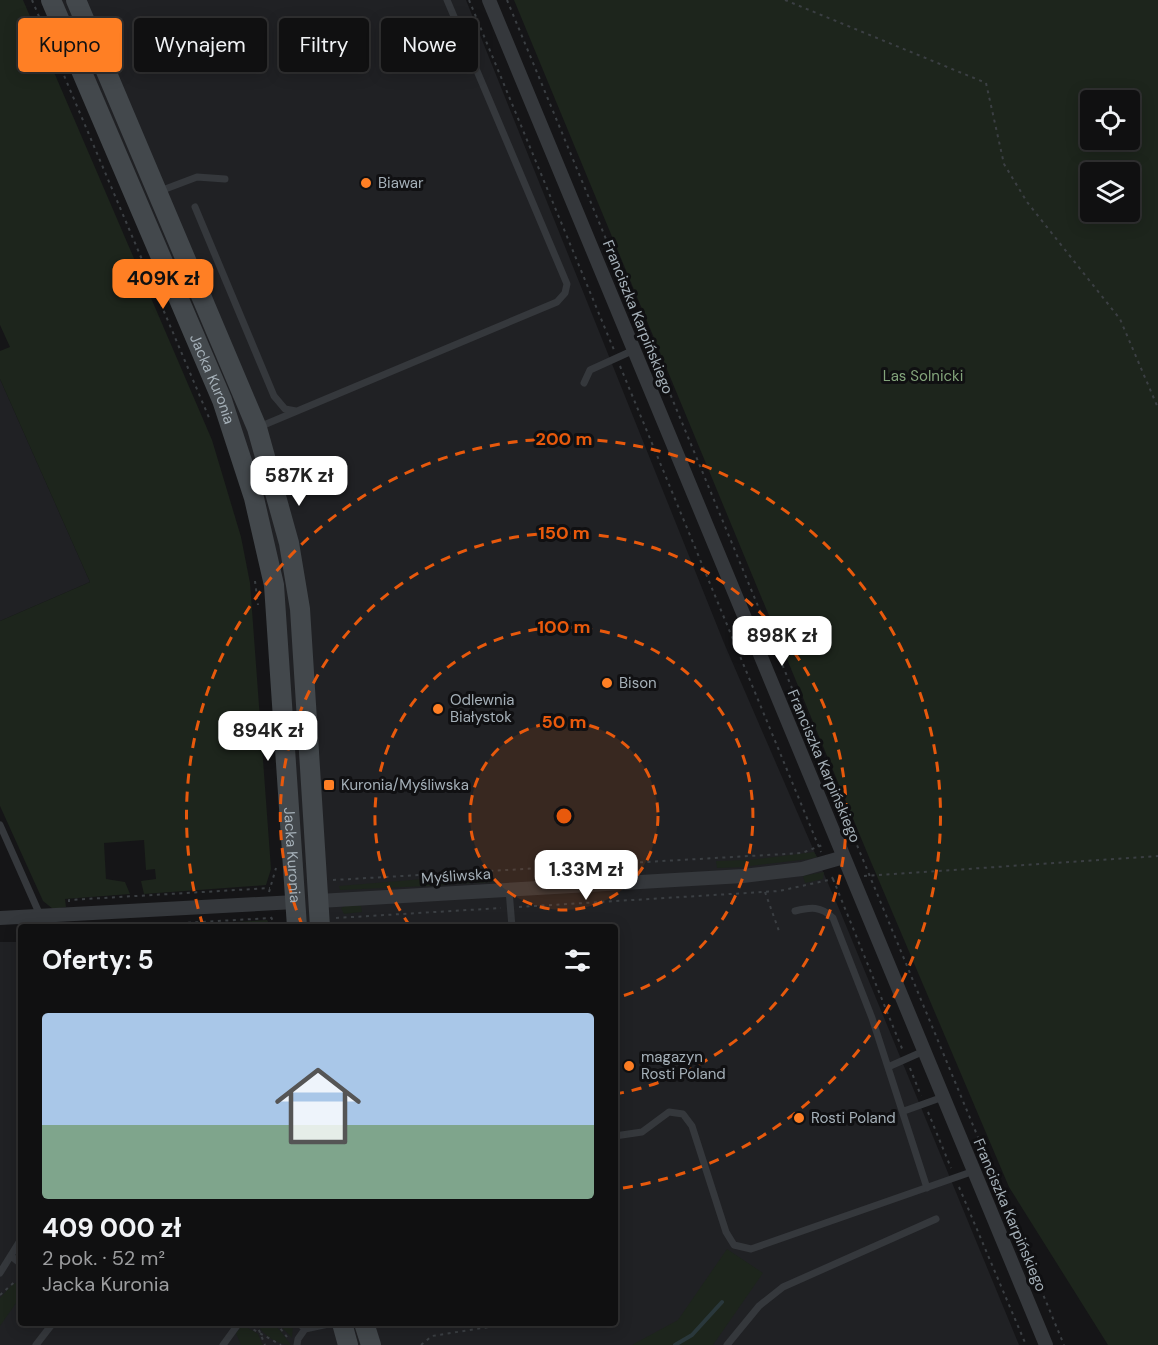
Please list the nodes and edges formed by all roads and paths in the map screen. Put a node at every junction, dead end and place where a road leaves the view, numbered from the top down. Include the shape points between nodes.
1 (32, 0) edge
2 (51, 0) edge
3 (76, 0) edge
4 (447, 0) edge
5 (469, 0) edge
6 (489, 0) edge
7 (507, 0) edge
8 (785, 0) edge
9 (225, 179) dead end
10 (158, 192) junction
11 (195, 207) dead end
12 (634, 350) junction
13 (617, 358) junction
14 (584, 384) dead end
15 (1158, 408) edge
16 (296, 411) junction
17 (214, 428) dead end
18 (257, 428) junction
19 (255, 581) dead end
20 (259, 614) dead end
21 (0, 825) edge
22 (852, 832) junction
23 (837, 840) junction
24 (819, 847) junction
25 (1158, 856) edge
26 (844, 857) junction
27 (825, 862) junction
28 (276, 863) dead end
29 (870, 874) junction
30 (333, 880) dead end
31 (853, 881) junction
32 (270, 888) dead end
33 (509, 890) junction
34 (765, 892) junction
35 (319, 901) junction
36 (295, 902) junction
37 (510, 908) junction
38 (795, 911) dead end
39 (0, 918) edge
40 (271, 918) dead end
41 (40, 921) edge
42 (328, 922) edge
43 (166, 924) edge
44 (297, 924) edge
45 (512, 924) edge
46 (779, 932) dead end
47 (924, 1051) junction
48 (888, 1067) junction
49 (944, 1097) junction
50 (904, 1111) junction
51 (618, 1136) edge
52 (974, 1170) junction
53 (927, 1188) junction
54 (936, 1219) dead end
55 (18, 1244) edge
56 (10, 1256) junction
57 (18, 1262) edge
58 (0, 1273) edge
59 (18, 1279) edge
60 (0, 1295) edge
61 (51, 1326) edge
62 (239, 1326) edge
63 (247, 1326) edge
64 (257, 1326) edge
65 (278, 1326) edge
66 (302, 1326) edge
67 (343, 1326) edge
68 (365, 1326) edge
69 (495, 1326) edge
70 (260, 1333) junction
71 (297, 1344) edge
72 (36, 1345) edge
73 (223, 1345) edge
74 (265, 1345) edge
75 (281, 1345) edge
76 (348, 1345) edge
77 (371, 1345) edge
78 (421, 1345) edge
79 (727, 1345) edge
80 (1046, 1345) edge
81 (1064, 1345) edge

1 - 17 path
2 - 36 main road, Jacka Kuronia via 222,400 254,498 274,585
3 - 10 main road, Jacka Kuronia
4 - 16 lane via 567,284 565,293 557,302
5 - 13 path
6 - 12 street, Franciszka Karpińskiego
7 - 22 path
8 - 15 path via 986,83 1004,164 1033,210 1120,319
9 - 10 lane via 197,177
10 - 18 main road, Jacka Kuronia
11 - 16 lane via 274,396 285,409
12 - 13 lane
12 - 23 street, Franciszka Karpińskiego
13 - 14 lane via 590,370
13 - 24 path
16 - 18 lane
18 - 35 main road, Jacka Kuronia via 289,543 300,609
19 - 20 path
21 - 41 lane
22 - 23 path
22 - 29 path
23 - 24 path
23 - 26 street, Franciszka Karpińskiego
24 - 27 path
24 - 30 path via 790,854
25 - 29 path
26 - 27 street, Myśliwska
26 - 31 street, Franciszka Karpińskiego
27 - 33 street, Myśliwska via 802,869 743,876
27 - 34 path via 832,879
28 - 32 path
29 - 31 path
29 - 81 path
31 - 47 street, Franciszka Karpińskiego
33 - 35 street, Myśliwska
33 - 37 lane
34 - 37 path
34 - 46 path
35 - 36 main road
35 - 42 main road, Jacka Kuronia
36 - 41 street
36 - 44 main road, Jacka Kuronia
37 - 42 path
37 - 45 lane
38 - 48 lane via 815,908 833,918
39 - 41 street
40 - 43 path
47 - 48 lane
47 - 49 street, Franciszka Karpińskiego
48 - 50 lane
49 - 50 lane
49 - 52 street, Franciszka Karpińskiego
50 - 53 lane
51 - 53 lane via 642,1132 669,1112 683,1113 692,1126 726,1232 734,1245 751,1249
52 - 53 lane
52 - 80 street, Franciszka Karpińskiego
54 - 79 lane via 783,1287 759,1306
55 - 56 lane
56 - 57 lane
56 - 58 lane
59 - 60 path
61 - 72 lane
62 - 73 lane
63 - 70 path
64 - 70 path
65 - 71 path
66 - 71 lane
67 - 76 main road
68 - 77 main road
69 - 78 path via 432,1336
70 - 74 path
70 - 75 path

